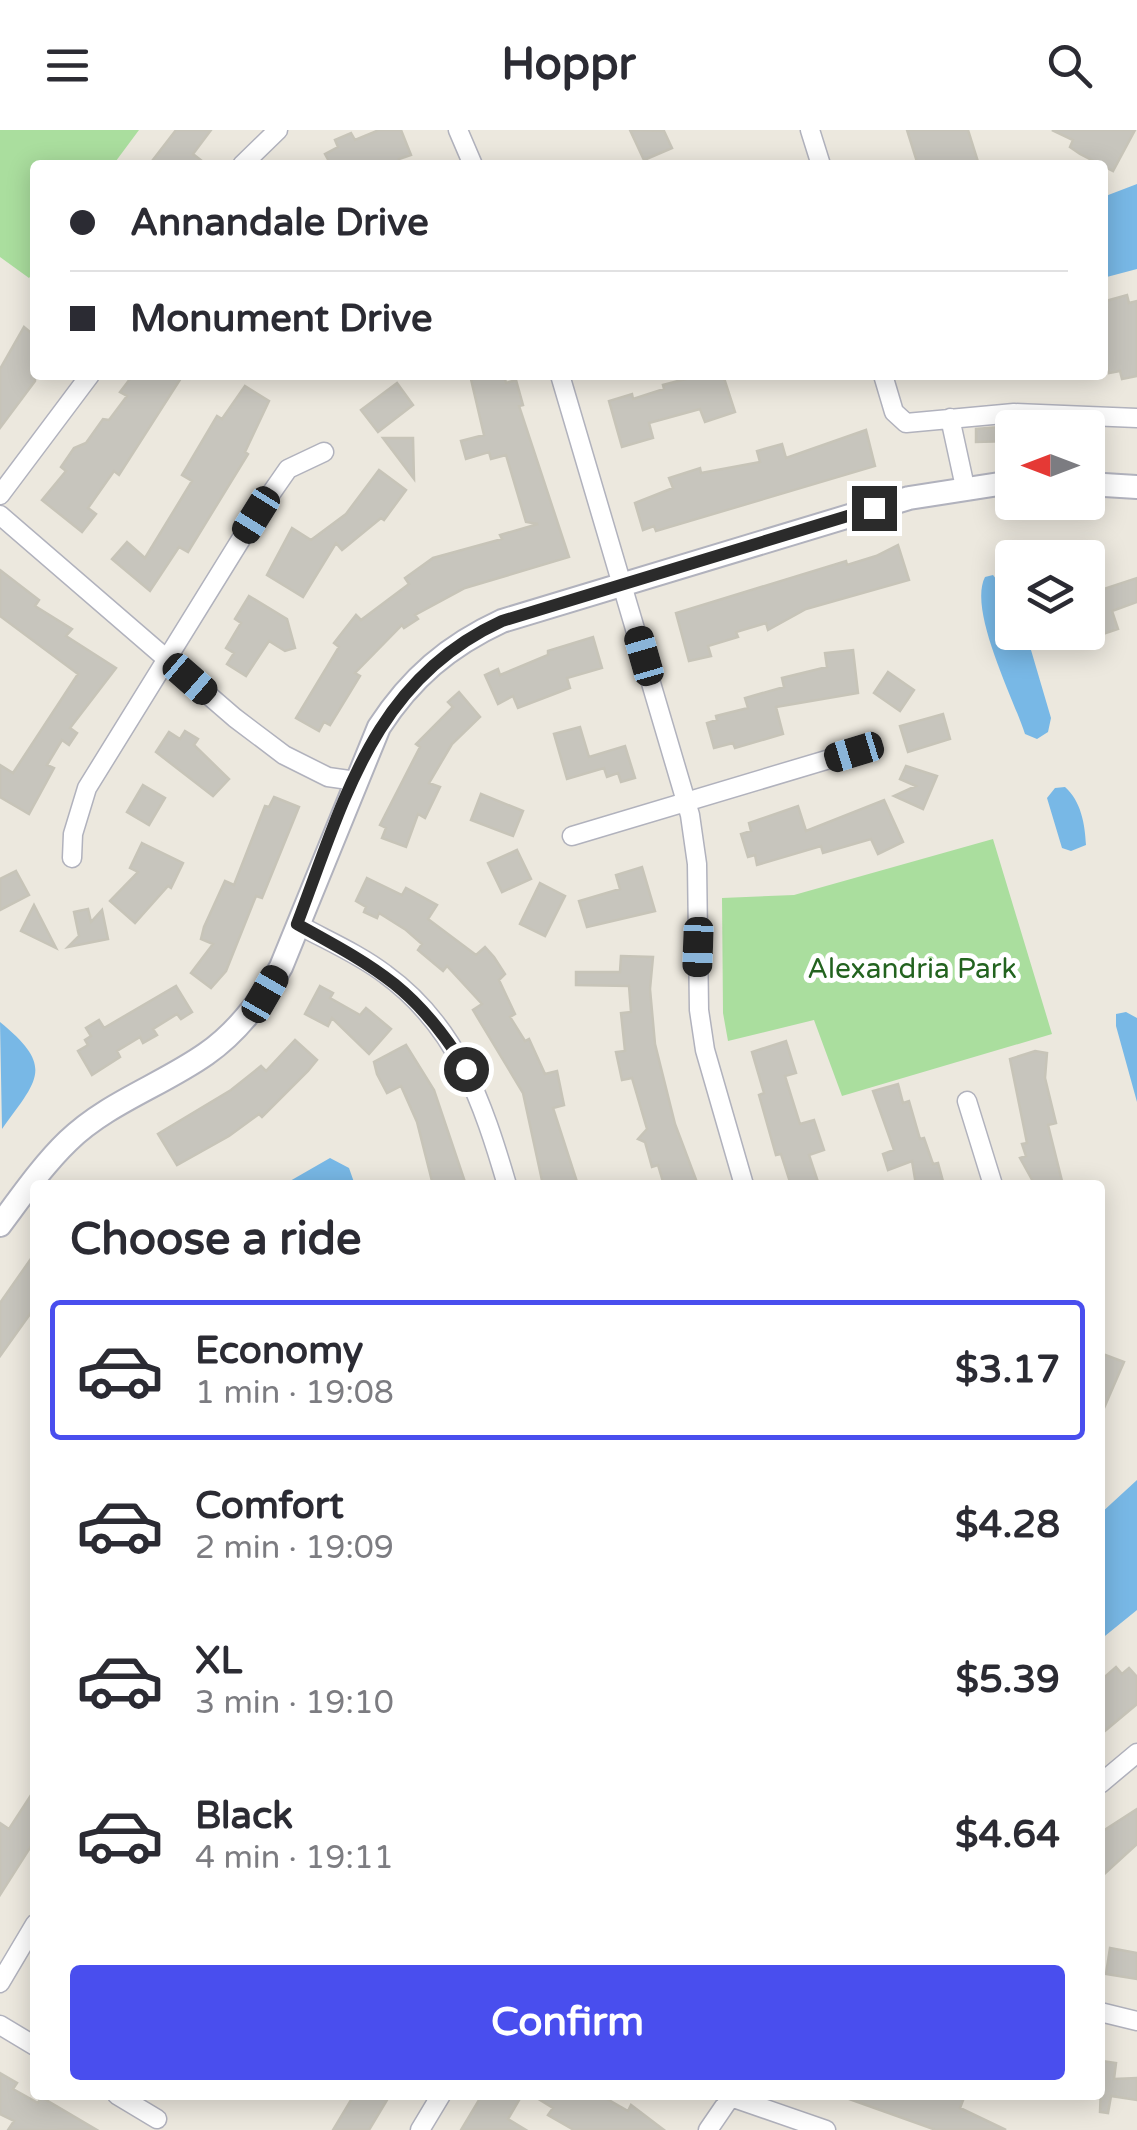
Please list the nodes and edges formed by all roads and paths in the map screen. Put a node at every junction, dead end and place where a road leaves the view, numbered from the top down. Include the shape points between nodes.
1 (278, 130) edge
2 (458, 130) edge
3 (810, 130) edge
4 (247, 160) edge
5 (471, 160) edge
6 (819, 160) edge
7 (86, 380) edge
8 (562, 380) edge
9 (885, 380) edge
10 (950, 418) junction
11 (1137, 418) edge
12 (324, 452) dead end
13 (995, 483) edge
14 (1105, 485) edge
15 (965, 486) junction
16 (1137, 487) edge
17 (0, 496) edge
18 (0, 515) edge
19 (622, 584) junction
20 (167, 660) junction
21 (854, 752) dead end
22 (356, 780) junction
23 (686, 802) junction
24 (572, 836) dead end
25 (72, 858) dead end
26 (297, 924) junction
27 (966, 1101) dead end
28 (36, 1180) edge
29 (504, 1180) edge
30 (743, 1180) edge
31 (991, 1180) edge
32 (30, 1188) edge
33 (0, 1225) edge
34 (1137, 1753) edge
35 (1105, 1780) edge
36 (30, 1933) edge
37 (0, 1984) edge
38 (1105, 2013) edge
39 (1137, 2021) edge
40 (0, 2025) edge
41 (30, 2043) edge
42 (125, 2100) edge
43 (438, 2100) edge
44 (727, 2100) edge
45 (740, 2100) edge
46 (157, 2119) dead end
47 (420, 2130) edge
48 (708, 2130) edge
49 (826, 2130) edge

1 - 4 street
2 - 5 street
3 - 6 street
7 - 17 street
8 - 19 street
9 - 10 street via 898,420
10 - 11 street
10 - 15 street
12 - 20 street via 288,470
13 - 15 street
14 - 16 street
15 - 19 street
18 - 20 street
19 - 22 street via 502,621 446,651 400,695
19 - 23 street
20 - 22 street via 284,755 317,773
20 - 25 street via 87,788
21 - 23 street
22 - 26 street
23 - 24 street
23 - 30 street via 697,864 699,1010
26 - 28 street via 280,967 242,1024 204,1056 68,1140
26 - 29 street via 381,971 424,1008 466,1069
27 - 31 street
32 - 33 street
34 - 35 street
36 - 37 street
38 - 39 street
40 - 41 street
42 - 46 street
43 - 47 street
44 - 48 street
45 - 49 street

